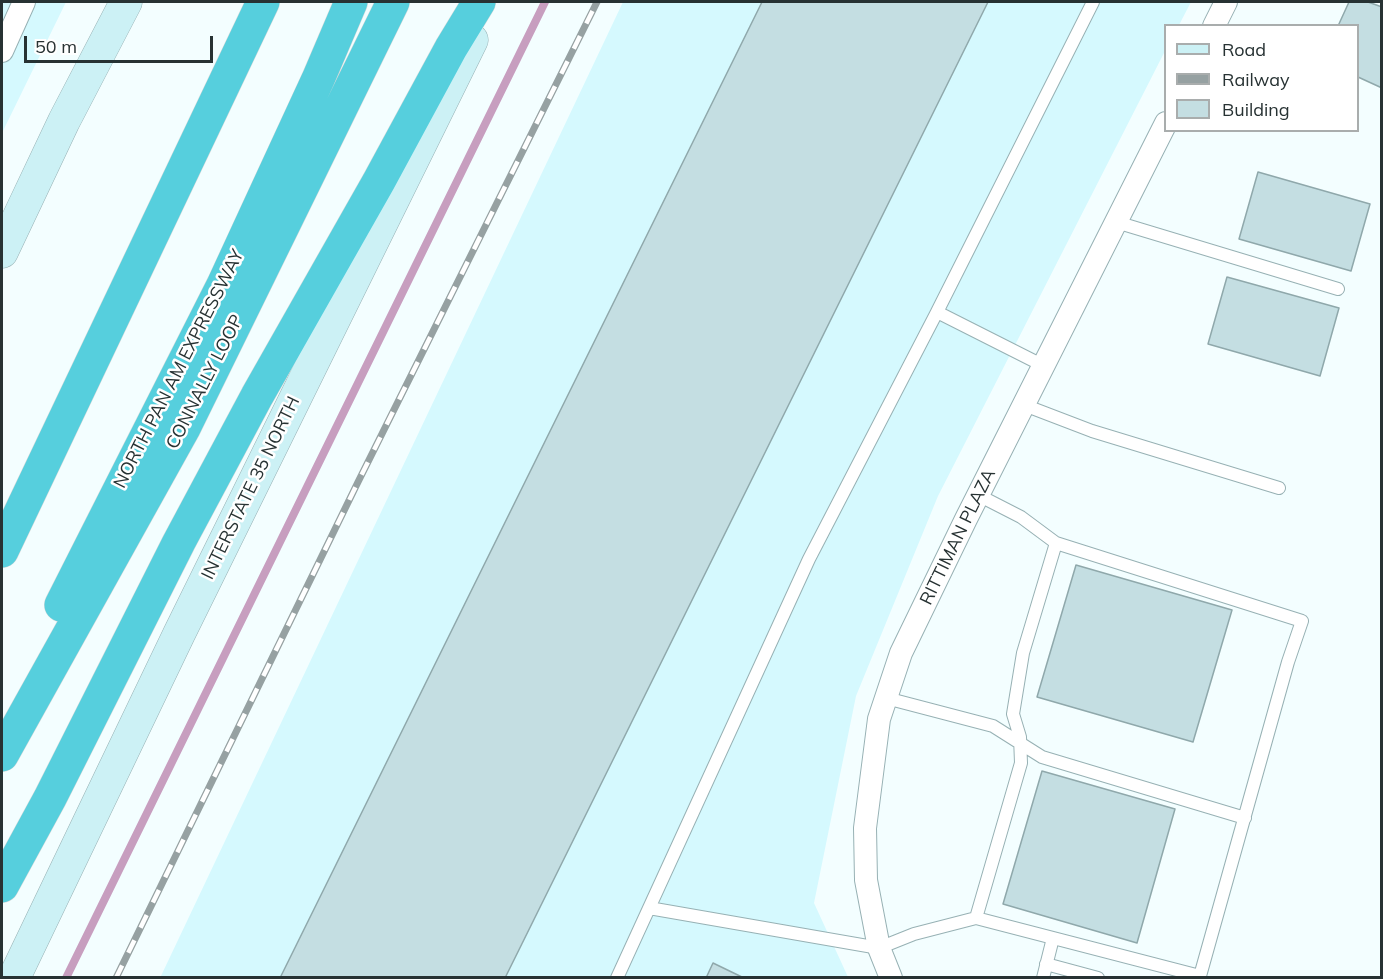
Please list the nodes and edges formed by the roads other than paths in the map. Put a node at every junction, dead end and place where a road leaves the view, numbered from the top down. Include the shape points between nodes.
1 (24, 2) edge
2 (126, 2) edge
3 (263, 2) edge
4 (351, 2) edge
5 (393, 2) edge
6 (480, 2) edge
7 (491, 2) edge
8 (1093, 2) edge
9 (1226, 2) edge
10 (1215, 24) edge
11 (2, 48) edge
12 (1164, 127) edge
13 (1116, 222) junction
14 (2, 252) edge
15 (1338, 289) dead end
16 (937, 312) junction
17 (1044, 366) junction
18 (1024, 405) junction
19 (1280, 488) dead end
20 (978, 495) junction
21 (1056, 543) junction
22 (2, 551) edge
23 (886, 698) junction
24 (2, 735) edge
25 (1020, 742) junction
26 (2, 755) edge
27 (1245, 818) junction
28 (2, 886) edge
29 (649, 908) junction
30 (976, 918) junction
31 (1053, 938) junction
32 (879, 948) junction
33 (1046, 964) junction
34 (14, 978) edge
35 (617, 978) edge
36 (891, 978) edge
37 (1043, 978) edge
38 (1098, 978) edge

1 - 11 street
2 - 14 main road
3 - 22 highway
4 - 24 highway, NORTH PAN AM EXPRESSWAY via 223,285 43,639
5 - 26 highway, CONNALLY LOOP via 184,428
6 - 28 highway via 256,396
7 - 34 main road, INTERSTATE 35 NORTH
8 - 16 lane
9 - 10 street
12 - 13 street, RITTIMAN PLAZA
13 - 15 lane
13 - 17 street, RITTIMAN PLAZA
16 - 17 lane
16 - 29 lane via 809,559
17 - 18 street, RITTIMAN PLAZA
18 - 19 lane via 1092,431
18 - 20 street, RITTIMAN PLAZA
20 - 21 lane via 1022,517
20 - 23 street, RITTIMAN PLAZA via 901,653
21 - 25 lane via 1023,653 1013,714
21 - 27 lane via 1302,621
23 - 25 lane via 993,726
23 - 32 street, RITTIMAN PLAZA via 879,719 864,828 866,880
25 - 27 lane via 1042,758
25 - 30 lane via 1021,763
27 - 31 lane via 1200,976
29 - 32 lane
29 - 35 lane
30 - 31 lane
30 - 32 lane via 914,934
31 - 33 lane
32 - 36 street, RITTIMAN PLAZA
33 - 37 lane
33 - 38 lane

